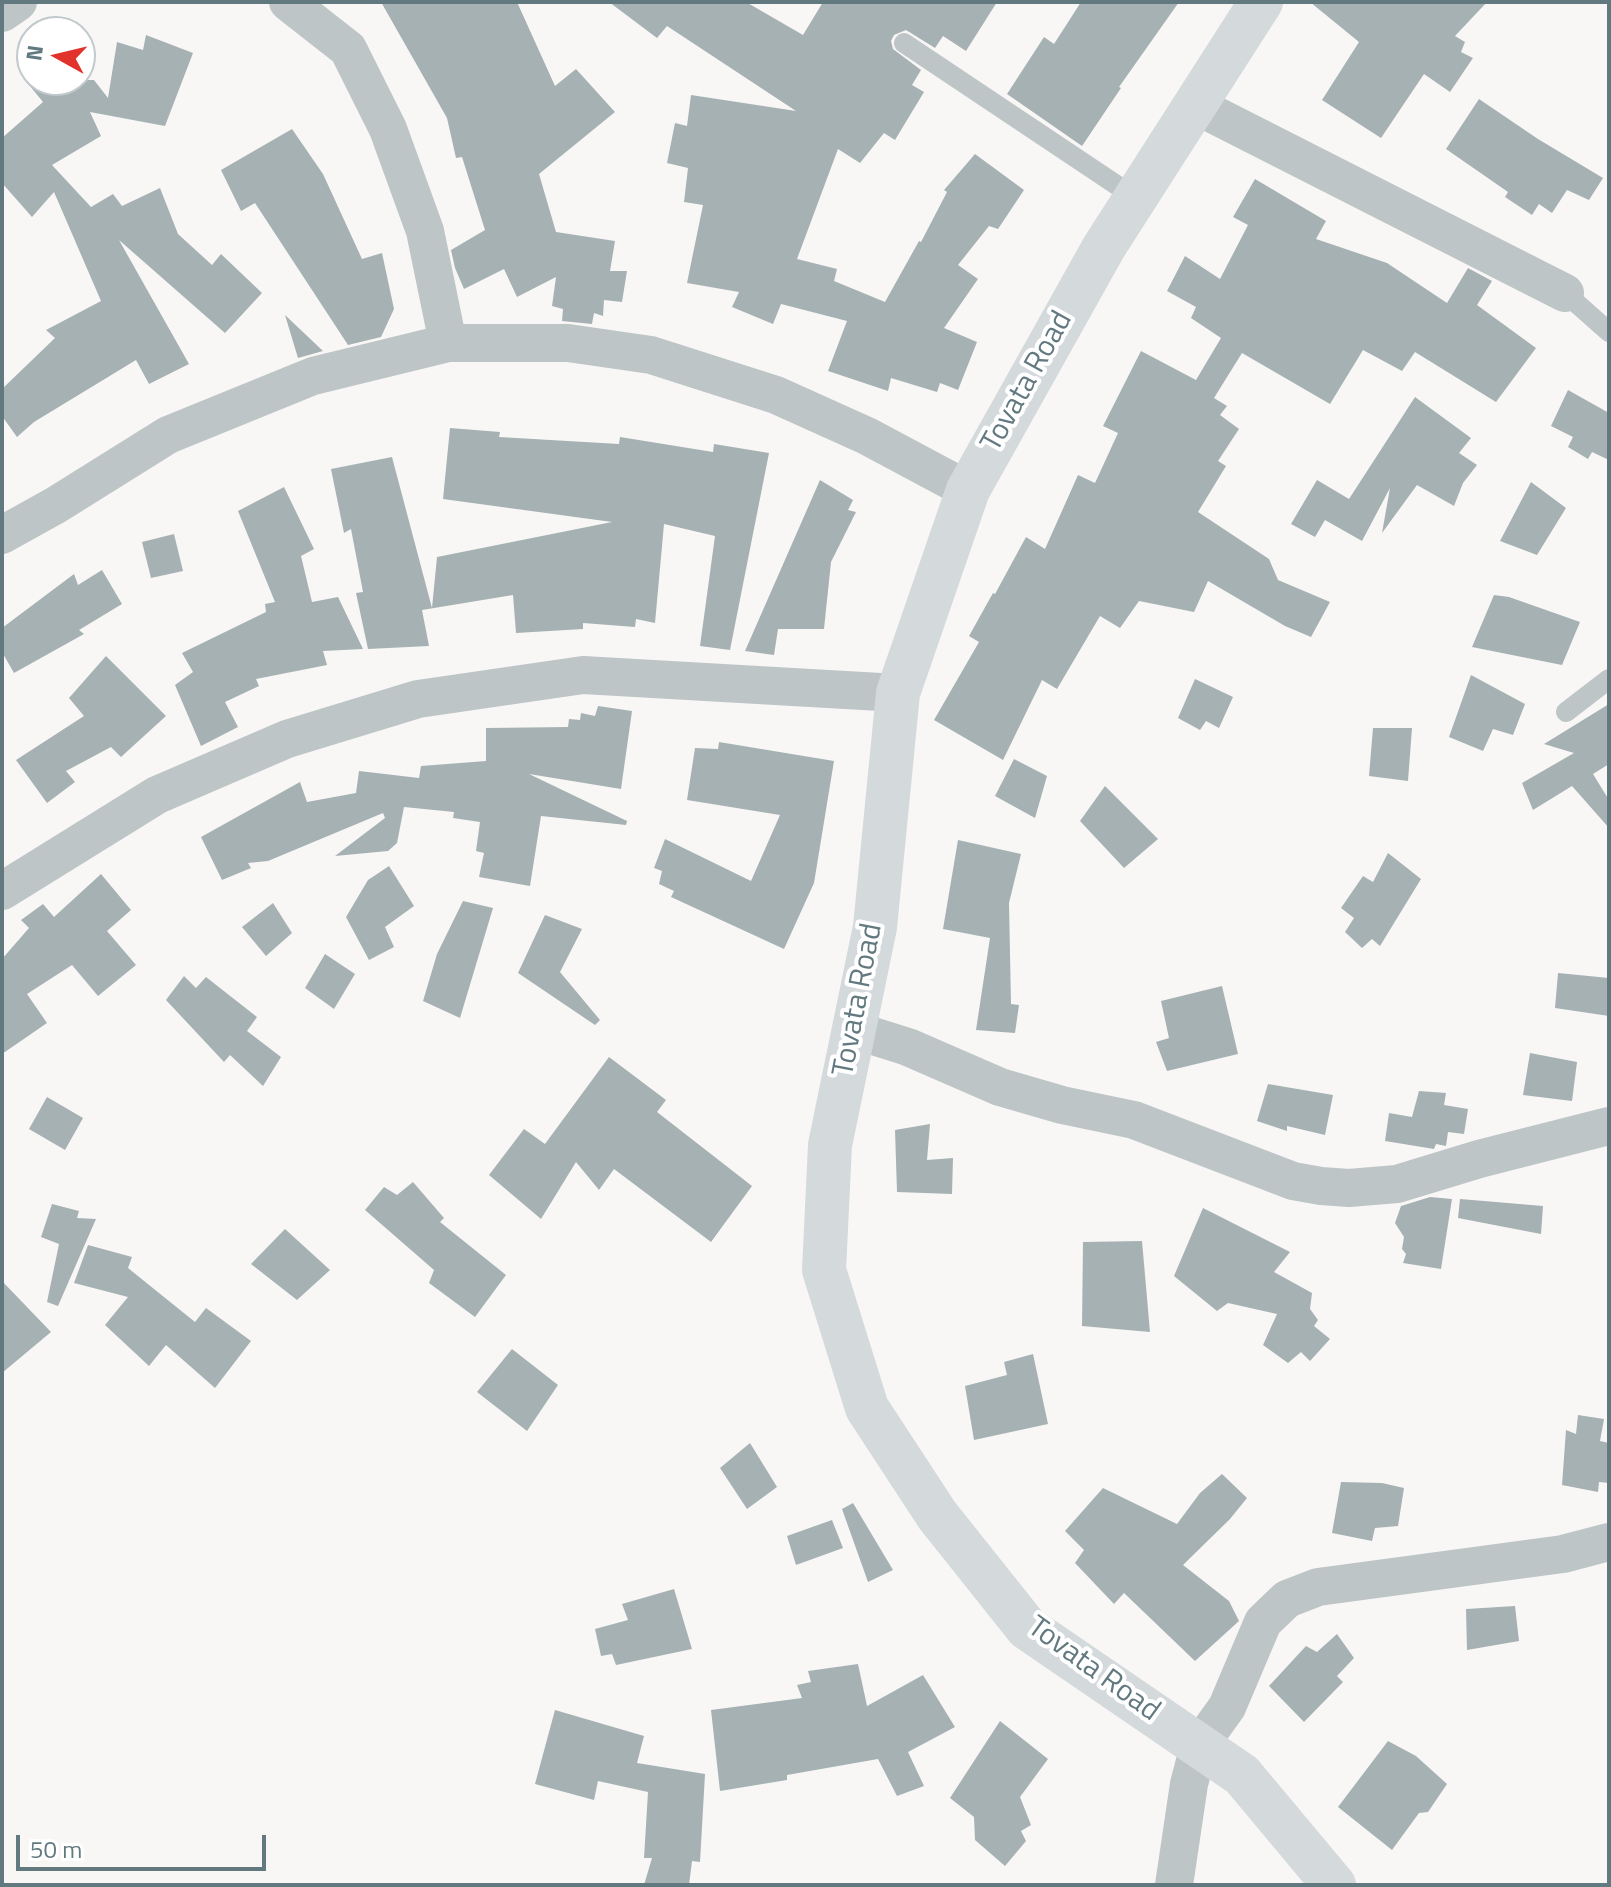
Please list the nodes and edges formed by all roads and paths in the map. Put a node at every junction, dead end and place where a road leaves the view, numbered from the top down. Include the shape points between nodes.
1 (18, 2) edge
2 (288, 2) edge
3 (1261, 2) edge
4 (2, 13) edge
5 (904, 43) dead end
6 (1195, 105) junction
7 (1136, 198) junction
8 (1565, 293) joint
9 (1609, 332) edge
10 (448, 343) junction
11 (968, 490) junction
12 (2, 535) edge
13 (1609, 679) edge
14 (898, 693) junction
15 (1566, 712) dead end
16 (2, 891) edge
17 (854, 1030) junction
18 (1609, 1126) edge
19 (1609, 1542) edge
20 (1199, 1746) junction
21 (1174, 1885) edge
22 (1334, 1885) edge

1 - 4 street
2 - 10 street via 348,49 388,129 425,231
3 - 6 street, Tovata Road
5 - 7 lane
6 - 7 street, Tovata Road
6 - 8 street
7 - 11 street, Tovata Road
8 - 9 lane
10 - 11 street via 568,343 651,355 776,395
10 - 12 street via 313,376 168,435
11 - 14 street, Tovata Road
13 - 15 lane
14 - 16 street via 583,675 418,699 287,739 157,795
14 - 17 street, Tovata Road via 875,927
17 - 18 street via 1000,1087 1134,1120 1293,1181 1321,1186 1397,1184
17 - 20 street, Tovata Road via 830,1145 824,1270 867,1408 937,1515 1027,1628
19 - 20 street via 1563,1554 1318,1587 1294,1595 1263,1622 1227,1707
20 - 21 street
20 - 22 street, Tovata Road via 1242,1775

